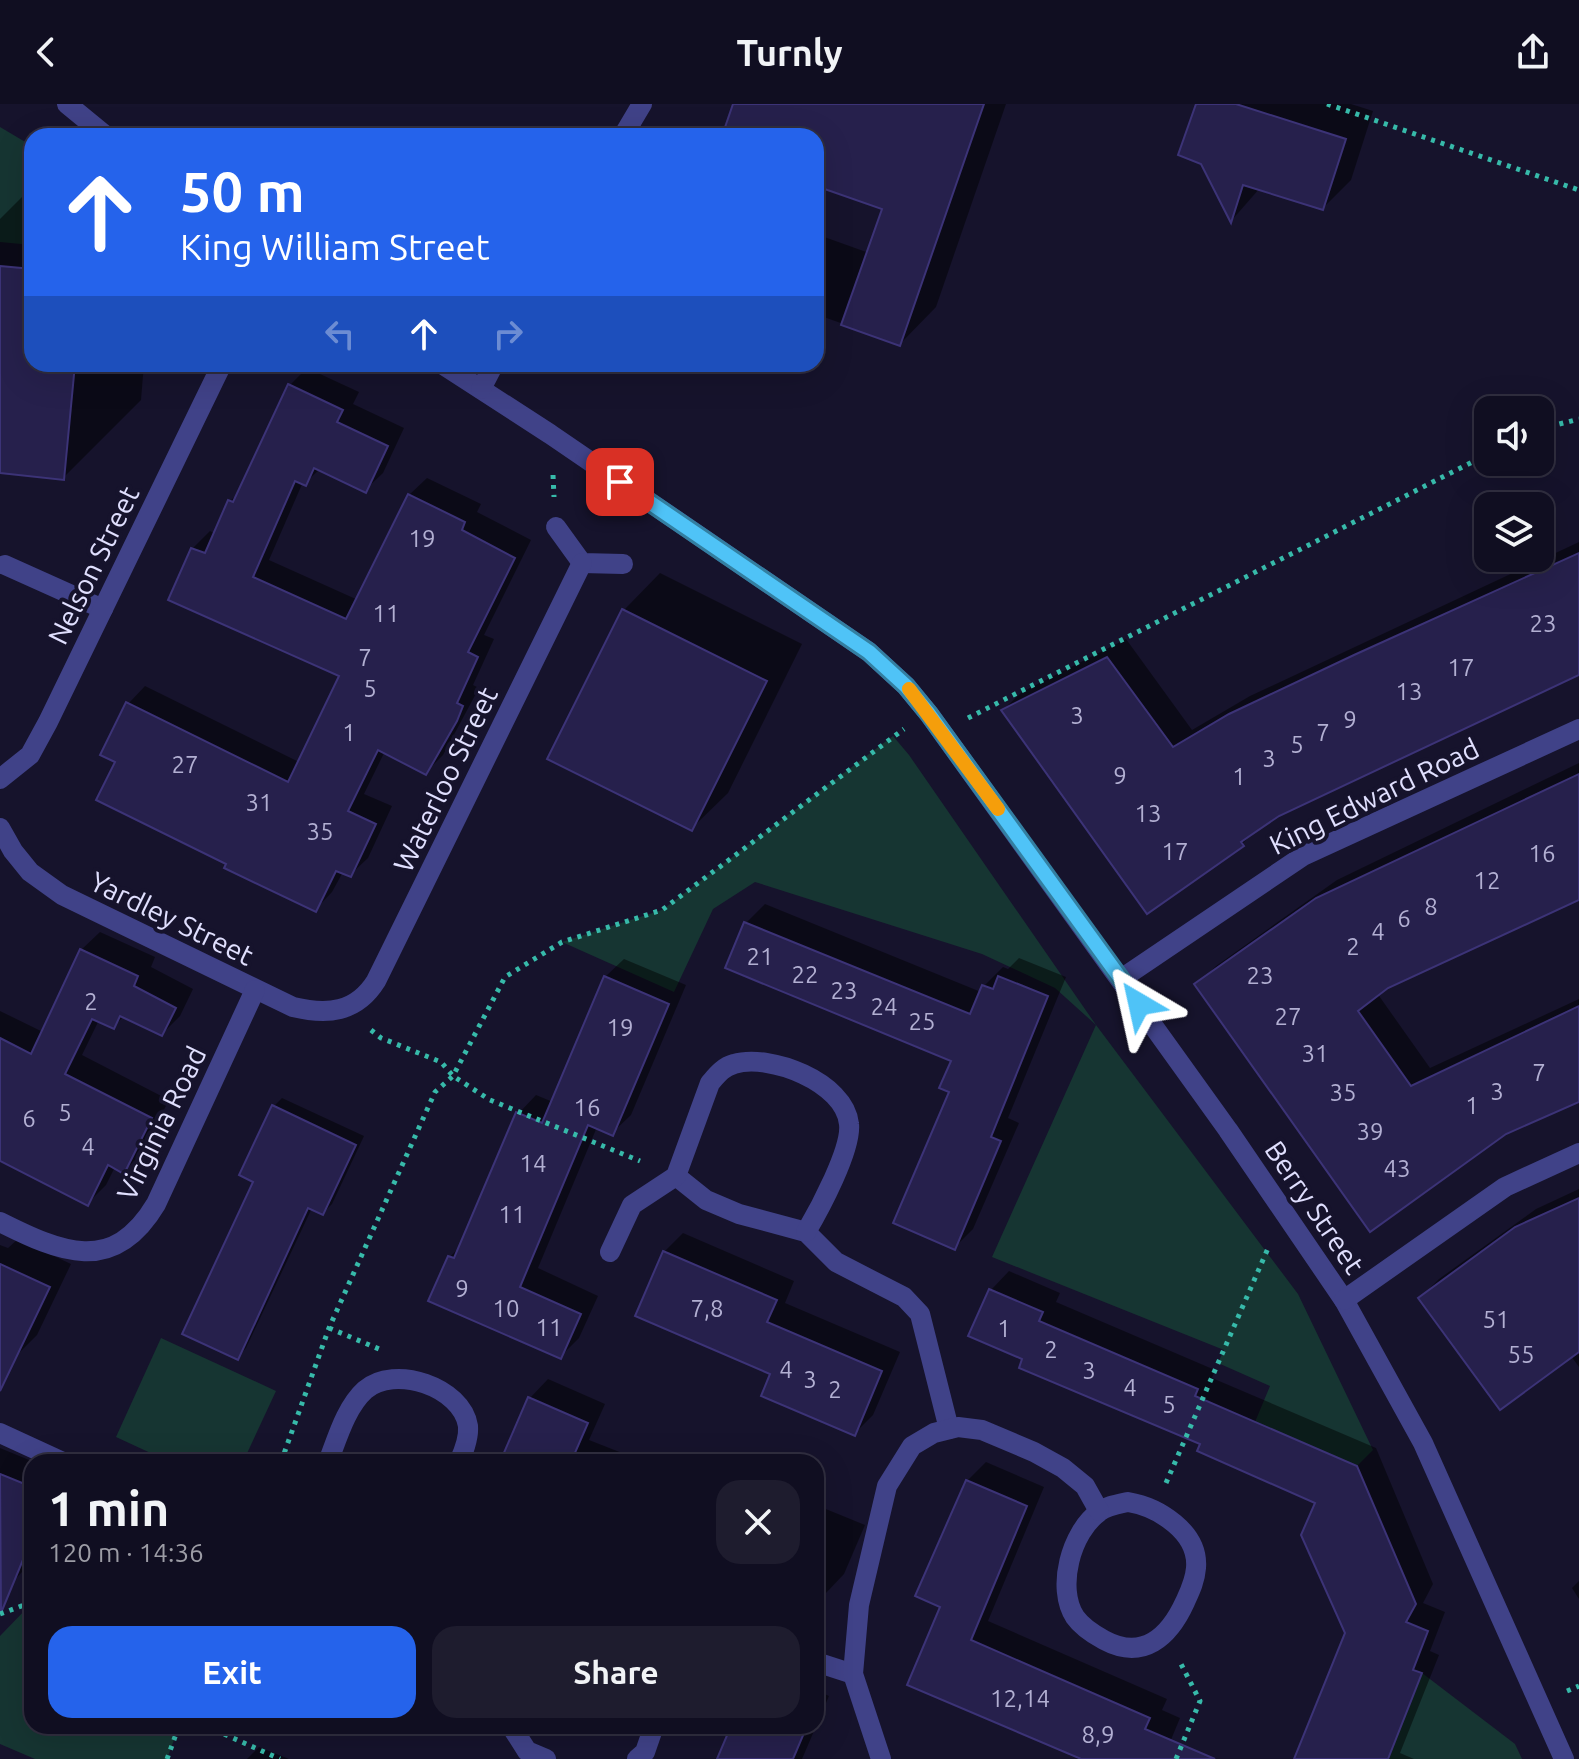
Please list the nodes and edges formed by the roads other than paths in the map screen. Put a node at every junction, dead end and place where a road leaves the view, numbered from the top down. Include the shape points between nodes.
1 (67, 104) edge
2 (642, 104) edge
3 (96, 128) edge
4 (628, 128) edge
5 (218, 372) edge
6 (454, 372) edge
7 (490, 372) edge
8 (481, 389) junction
9 (556, 527) road end
10 (582, 563) junction
11 (623, 564) dead end
12 (5, 565) dead end
13 (103, 609) junction
14 (1579, 729) edge
15 (0, 779) edge
16 (0, 828) edge
17 (1121, 979) junction
18 (255, 990) junction
19 (345, 1009) joint
20 (1579, 1153) edge
21 (676, 1176) junction
22 (0, 1222) edge
23 (806, 1232) junction
24 (610, 1252) dead end
25 (1344, 1300) junction
26 (949, 1429) junction
27 (0, 1433) edge
28 (46, 1454) edge
29 (331, 1454) edge
30 (461, 1454) edge
31 (1099, 1511) junction
32 (824, 1665) edge
33 (853, 1674) junction
34 (516, 1734) edge
35 (651, 1734) edge
36 (546, 1759) edge
37 (637, 1759) edge
38 (881, 1759) edge
39 (1564, 1759) edge

1 - 3 street
2 - 4 street
5 - 13 street, Nelson Street
6 - 8 street, Berry Street
7 - 8 street
8 - 17 street, Berry Street via 869,652 906,686
9 - 10 street
10 - 11 street
10 - 19 street, Waterloo Street via 376,981 369,993
12 - 13 street
13 - 15 street, Nelson Street via 30,755
14 - 17 street, King Edward Road via 1303,856
16 - 18 street, Yardley Street via 30,872 47,885
17 - 25 street, Berry Street
18 - 19 street, Yardley Street via 314,1012
18 - 22 street, Virginia Road via 156,1204 135,1232 110,1247 84,1252 45,1244
20 - 25 street via 1505,1187
21 - 23 street via 717,1205
21 - 23 street via 710,1083 719,1072 754,1061 817,1080 849,1122 847,1144
21 - 24 street via 632,1205
23 - 26 street via 836,1262 904,1297 920,1314
25 - 39 street, Berry Street via 1423,1443
26 - 31 street via 982,1430 1034,1452 1085,1486
26 - 33 street via 912,1446 887,1486 859,1605
27 - 28 street
29 - 30 street via 361,1395 392,1378 440,1390 461,1411 468,1424
31 - 31 street via 1128,1502 1154,1509 1171,1520 1194,1550 1193,1584 1176,1621 1148,1645 1111,1644 1092,1633 1076,1617 1066,1595 1067,1570 1085,1527
32 - 33 street
33 - 38 street
34 - 36 street via 527,1751
35 - 37 street

